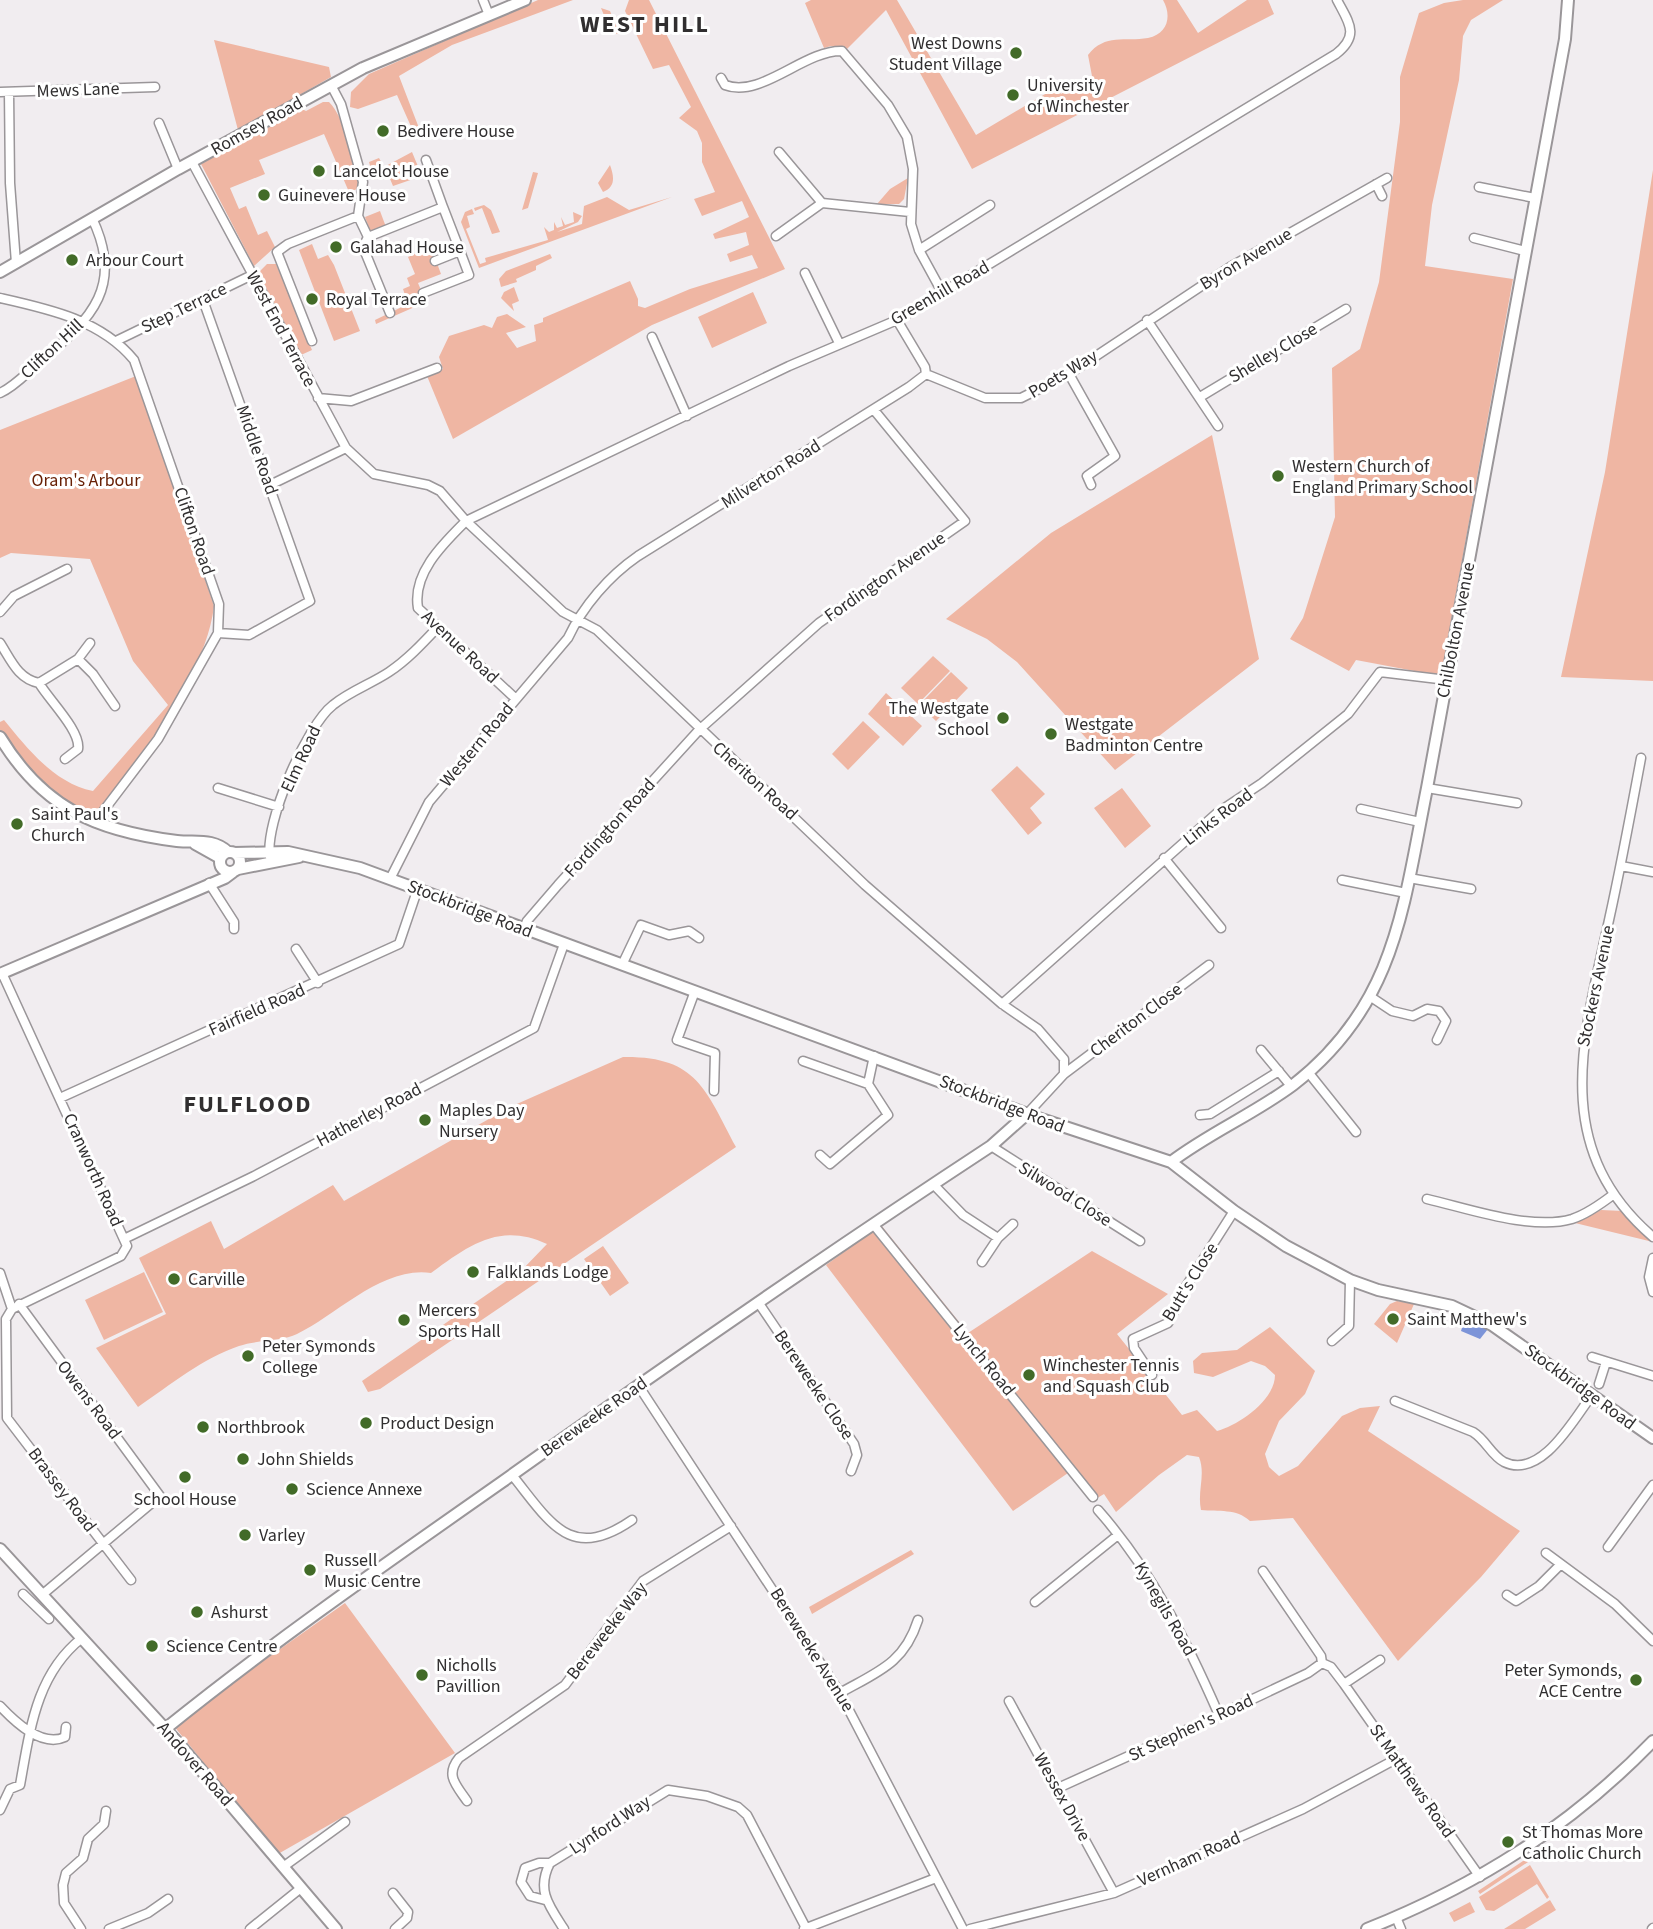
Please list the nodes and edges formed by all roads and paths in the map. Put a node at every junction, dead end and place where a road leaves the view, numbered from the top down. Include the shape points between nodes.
1 (483, 0) edge
2 (525, 0) edge
3 (1337, 0) edge
4 (1567, 0) edge
5 (489, 15) junction
6 (748, 74) dead end
7 (721, 78) dead end
8 (331, 85) junction
9 (753, 85) junction
10 (155, 87) dead end
11 (4, 92) edge
12 (159, 122) dead end
13 (779, 152) dead end
14 (426, 160) dead end
15 (192, 162) junction
16 (178, 169) junction
17 (1387, 178) dead end
18 (1376, 184) junction
19 (1479, 187) dead end
20 (1382, 196) dead end
21 (1535, 198) junction
22 (822, 203) junction
23 (990, 205) dead end
24 (443, 207) junction
25 (910, 212) junction
26 (358, 216) junction
27 (92, 218) junction
28 (776, 236) dead end
29 (368, 237) junction
30 (1474, 238) dead end
31 (919, 250) junction
32 (460, 251) junction
33 (1525, 251) junction
34 (435, 261) dead end
35 (16, 263) junction
36 (0, 272) edge
37 (805, 273) dead end
38 (253, 275) junction
39 (942, 292) junction
40 (423, 293) dead end
41 (0, 298) edge
42 (203, 300) junction
43 (1346, 309) dead end
44 (390, 313) dead end
45 (897, 320) junction
46 (1147, 320) junction
47 (83, 322) junction
48 (652, 338) dead end
49 (1119, 339) joint
50 (116, 341) junction
51 (312, 341) dead end
52 (839, 344) junction
53 (437, 368) dead end
54 (926, 374) junction
55 (1069, 374) junction
56 (0, 393) edge
57 (1200, 397) junction
58 (317, 398) junction
59 (874, 410) junction
60 (687, 416) junction
61 (1218, 426) dead end
62 (346, 448) junction
63 (388, 478) joint
64 (270, 485) junction
65 (1091, 485) dead end
66 (466, 521) junction
67 (67, 569) dead end
68 (0, 612) edge
69 (576, 620) junction
70 (437, 628) junction
71 (218, 633) junction
72 (0, 643) edge
73 (90, 643) dead end
74 (78, 659) junction
75 (1447, 680) junction
76 (39, 683) junction
77 (516, 699) junction
78 (115, 706) dead end
79 (699, 730) junction
80 (0, 737) edge
81 (1641, 758) dead end
82 (65, 759) dead end
83 (218, 788) dead end
84 (1427, 788) junction
85 (1517, 803) dead end
86 (279, 807) junction
87 (1361, 810) dead end
88 (95, 822) junction
89 (1420, 822) junction
90 (226, 857) junction
91 (270, 857) junction
92 (1164, 858) junction
93 (1621, 866) junction
94 (235, 870) junction
95 (1653, 872) edge
96 (1409, 878) junction
97 (390, 879) junction
98 (1342, 880) dead end
99 (209, 883) junction
100 (418, 888) junction
101 (1471, 889) dead end
102 (1406, 893) junction
103 (1221, 928) dead end
104 (234, 929) dead end
105 (524, 929) junction
106 (699, 938) dead end
107 (564, 944) junction
108 (296, 949) dead end
109 (622, 965) junction
110 (1209, 965) dead end
111 (1, 974) edge
112 (318, 983) junction
113 (695, 991) junction
114 (1371, 998) junction
115 (1002, 1004) junction
116 (1437, 1040) dead end
117 (1261, 1050) dead end
118 (874, 1056) junction
119 (803, 1061) dead end
120 (1279, 1071) junction
121 (1308, 1072) junction
122 (1064, 1074) junction
123 (868, 1084) junction
124 (1291, 1086) junction
125 (714, 1091) dead end
126 (60, 1098) junction
127 (1028, 1113) junction
128 (1199, 1115) dead end
129 (1356, 1132) dead end
130 (991, 1146) junction
131 (820, 1155) dead end
132 (1171, 1162) junction
133 (933, 1184) junction
134 (1614, 1194) junction
135 (1426, 1199) dead end
136 (1234, 1212) junction
137 (873, 1224) junction
138 (1013, 1224) dead end
139 (1653, 1237) edge
140 (998, 1238) junction
141 (124, 1239) junction
142 (1140, 1241) dead end
143 (1653, 1258) edge
144 (982, 1262) dead end
145 (0, 1273) edge
146 (1350, 1280) junction
147 (1653, 1292) edge
148 (758, 1302) junction
149 (16, 1306) junction
150 (1332, 1341) dead end
151 (1592, 1357) dead end
152 (1606, 1362) junction
153 (1152, 1375) dead end
154 (1653, 1376) edge
155 (1599, 1384) dead end
156 (638, 1385) junction
157 (1592, 1395) junction
158 (1395, 1401) dead end
159 (1653, 1438) edge
160 (851, 1471) dead end
161 (512, 1475) junction
162 (1653, 1485) edge
163 (1093, 1497) dead end
164 (1098, 1510) dead end
165 (632, 1520) dead end
166 (731, 1526) junction
167 (1118, 1535) junction
168 (103, 1543) junction
169 (1608, 1547) dead end
170 (0, 1549) edge
171 (1546, 1553) dead end
172 (1560, 1565) junction
173 (1264, 1571) dead end
174 (131, 1580) dead end
175 (23, 1594) dead end
176 (1507, 1595) dead end
177 (47, 1599) junction
178 (1035, 1602) dead end
179 (40, 1611) junction
180 (49, 1619) dead end
181 (918, 1620) dead end
182 (82, 1638) junction
183 (1653, 1641) edge
184 (1380, 1660) dead end
185 (1322, 1663) junction
186 (1344, 1684) junction
187 (840, 1693) junction
188 (1009, 1701) dead end
189 (0, 1706) edge
190 (1219, 1715) junction
191 (66, 1727) dead end
192 (30, 1730) junction
193 (165, 1730) junction
194 (1651, 1746) edge
195 (1396, 1759) junction
196 (1058, 1788) junction
197 (467, 1801) dead end
198 (0, 1810) edge
199 (106, 1811) dead end
200 (345, 1822) dead end
201 (550, 1863) junction
202 (283, 1867) junction
203 (1480, 1877) junction
204 (936, 1878) junction
205 (301, 1888) junction
206 (393, 1893) dead end
207 (1114, 1893) junction
208 (168, 1899) dead end
209 (545, 1900) junction
210 (1396, 1917) junction
211 (81, 1929) edge
212 (109, 1929) edge
213 (250, 1929) edge
214 (336, 1929) edge
215 (395, 1929) edge
216 (564, 1929) edge
217 (805, 1929) edge
218 (963, 1929) edge
219 (970, 1929) edge
220 (1367, 1929) edge
221 (1401, 1929) edge

1 - 5 street
2 - 5 main road, Romsey Road
3 - 39 street, Greenhill Road via 1351,34 1349,44 1336,54
4 - 21 main road, Chilbolton Avenue via 1566,39
5 - 8 main road, Romsey Road
6 - 9 street
7 - 9 street via 735,89
8 - 15 main road, Romsey Road
8 - 26 street via 341,104 363,182
9 - 25 street via 832,51 842,51 852,59 907,137 913,169
10 - 11 street, Mews Lane
11 - 35 street
12 - 16 street
13 - 22 street
14 - 24 street
15 - 16 main road, Romsey Road
15 - 38 street, West End Terrace
16 - 27 main road, Romsey Road
17 - 18 street, Byron Avenue
18 - 20 street
18 - 46 street, Byron Avenue
19 - 21 street
21 - 33 main road, Chilbolton Avenue
22 - 25 street
22 - 28 street
23 - 31 street
24 - 29 street
24 - 32 street
25 - 31 street
26 - 29 street
26 - 51 street via 277,252
27 - 35 main road, Romsey Road
27 - 47 street, Clifton Hill via 104,242 107,262 101,291
29 - 44 street via 363,247
30 - 33 street
31 - 39 street
32 - 34 street
32 - 40 street via 469,275
33 - 75 main road, Chilbolton Avenue
35 - 36 main road, Romsey Road
37 - 52 street
38 - 42 street, Step Terrace
38 - 58 street, West End Terrace
39 - 45 street, Greenhill Road
41 - 47 street, Clifton Road
42 - 50 street, Step Terrace
42 - 64 street, Middle Road
43 - 57 street, Shelley Close
45 - 52 street, Greenhill Road
45 - 54 street
46 - 49 street, Byron Avenue
46 - 57 street
47 - 50 street, Clifton Road
47 - 56 street, Clifton Hill
48 - 60 street
49 - 55 street, Poets Way
50 - 71 street, Clifton Road via 140,370 219,604
52 - 60 street, Greenhill Road
53 - 58 street via 351,401
54 - 55 street, Poets Way via 985,398 1021,398
54 - 59 street, Milverton Road
55 - 65 street via 1115,456 1087,476
57 - 61 street
58 - 62 street, West End Terrace
59 - 69 street, Milverton Road via 629,562
59 - 79 street, Fordington Avenue via 965,521 819,623
60 - 66 street, Greenhill Road
62 - 63 street, West End Terrace via 360,464
62 - 64 street
63 - 66 street, Cheriton Road via 428,485
64 - 71 street, Middle Road via 310,601 249,635
66 - 69 street, Cheriton Road
66 - 70 street, Avenue Road via 427,567 417,595 418,608
67 - 68 street via 14,596
69 - 77 street, Western Road via 568,638
69 - 79 street, Cheriton Road via 597,630
70 - 77 street, Avenue Road
70 - 86 street, Elm Road via 389,673 332,706 321,718 300,754
71 - 88 street via 158,739
72 - 76 street via 20,673
73 - 74 street
74 - 76 street
74 - 78 street
75 - 84 main road, Chilbolton Avenue
75 - 92 street, Links Road via 1380,672 1348,714
76 - 82 street via 79,741 78,749
77 - 97 street, Western Road via 429,803
79 - 105 street, Fordington Road via 542,903
79 - 115 street, Cheriton Road via 865,885
80 - 88 main road via 34,784 53,800
81 - 93 street, Stockers Avenue
83 - 86 street
84 - 85 street
84 - 89 main road, Chilbolton Avenue
86 - 91 street, Elm Road
87 - 89 street
88 - 90 main road via 122,831 217,843
89 - 96 main road, Chilbolton Avenue
90 - 91 main road, Stockbridge Road
90 - 94 main road via 224,870
90 - 94 main road via 240,860
90 - 99 main road
91 - 94 main road, Stockbridge Road
91 - 97 main road, Stockbridge Road via 334,861
92 - 103 street
92 - 115 street, Links Road
93 - 95 street
93 - 134 street, Stockers Avenue via 1581,1058 1590,1142
94 - 99 main road, Stockbridge Road
96 - 101 street
96 - 102 main road, Chilbolton Avenue
97 - 100 main road, Stockbridge Road
98 - 102 street
99 - 104 street
99 - 111 main road, Stockbridge Road
100 - 105 main road, Stockbridge Road
100 - 112 street, Fairfield Road via 399,944
102 - 114 main road, Chilbolton Avenue via 1384,972
105 - 107 main road, Stockbridge Road
106 - 109 street via 689,931 668,935 641,925
107 - 109 main road, Stockbridge Road
107 - 141 street, Hatherley Road via 534,1028
108 - 112 street
109 - 113 main road, Stockbridge Road
110 - 122 street, Cheriton Close
111 - 126 street, Cranworth Road
112 - 126 street, Fairfield Road
113 - 118 main road, Stockbridge Road
113 - 125 street via 677,1040 715,1053
114 - 116 street via 1392,1011 1413,1016 1427,1009 1439,1011 1446,1021
114 - 121 main road, Chilbolton Avenue via 1346,1034
115 - 122 street, Cheriton Road via 1058,1048
117 - 120 street
118 - 123 street
118 - 127 main road, Stockbridge Road
119 - 123 street
120 - 124 street
120 - 128 street via 1210,1114
121 - 124 main road, Chilbolton Avenue
121 - 129 street
122 - 127 street
123 - 131 street via 888,1115 831,1164
124 - 132 main road, Chilbolton Avenue
126 - 141 street, Cranworth Road
127 - 130 main road, Bereweeke Road
127 - 132 main road, Stockbridge Road
130 - 133 main road, Bereweeke Road
130 - 142 street, Silwood Close
132 - 136 main road, Stockbridge Road
133 - 137 main road, Bereweeke Road
133 - 140 street via 963,1215
134 - 135 street via 1579,1216 1552,1222 1514,1219
134 - 139 street, Stockers Avenue
136 - 146 main road, Stockbridge Road
136 - 153 street, Butt's Close via 1168,1323 1133,1339
137 - 148 main road, Bereweeke Road
137 - 163 street, Lynch Road
138 - 140 street
140 - 144 street
141 - 149 street, Cranworth Road via 126,1252 121,1256
143 - 147 street via 1649,1277
145 - 149 street, Brassey Road
146 - 150 street via 1349,1326
146 - 157 main road, Stockbridge Road via 1469,1312
148 - 156 main road, Bereweeke Road
148 - 160 street, Bereweeke Close via 855,1444 857,1455
149 - 168 street, Brassey Road via 6,1319 7,1418
149 - 168 street, Owens Road via 160,1496
151 - 152 street
152 - 154 street
152 - 155 street
156 - 161 main road, Bereweeke Road
156 - 166 street, Bereweeke Avenue
157 - 158 street via 1547,1455 1521,1465 1502,1461 1473,1432
157 - 159 main road, Stockbridge Road
161 - 165 street via 559,1532 571,1537 597,1539
161 - 193 main road, Bereweeke Road via 238,1670
162 - 169 street
164 - 167 street, Kynegils Road
166 - 187 street, Bereweeke Avenue
166 - 197 street, Bereweeke Way via 643,1581 565,1685 459,1758 451,1767 451,1776
167 - 178 street
167 - 190 street, Kynegils Road via 1184,1634
168 - 174 street, Brassey Road
168 - 177 street
170 - 177 main road, Andover Road
171 - 172 street
172 - 176 street via 1516,1601
172 - 183 street via 1615,1604
173 - 185 street, St Matthews Road
175 - 179 street
177 - 179 street
177 - 182 main road, Andover Road
179 - 180 street
181 - 187 street via 891,1665
182 - 192 street via 63,1653 49,1673
182 - 193 main road, Andover Road
184 - 186 street
185 - 186 street, St Matthews Road
185 - 190 street, St Stephen's Road
186 - 195 street, St Matthews Road
187 - 204 street, Bereweeke Avenue
188 - 196 street, Wessex Drive
189 - 192 street
190 - 196 street, St Stephen's Road
191 - 192 street via 65,1737 57,1741 44,1740
192 - 198 street via 20,1785 10,1789
193 - 202 main road, Andover Road
194 - 203 main road via 1552,1831
195 - 203 street, St Matthews Road
195 - 207 street, Vernham Road via 1303,1809
196 - 207 street, Wessex Drive
199 - 211 street via 104,1824 88,1839 83,1858 66,1873 62,1885 64,1903
200 - 202 street
201 - 209 street, Lynford Way via 543,1880
201 - 209 street, Lynford Way via 526,1868 521,1882 530,1896
201 - 217 street, Lynford Way via 668,1790 707,1796 747,1815
202 - 205 main road, Andover Road
203 - 210 main road
204 - 217 street
204 - 218 street, Bereweeke Avenue
205 - 213 street
205 - 214 main road, Andover Road
206 - 215 street via 408,1912
207 - 219 street, Vernham Road
208 - 212 street
209 - 216 street, Lynford Way
210 - 220 main road
210 - 221 street

